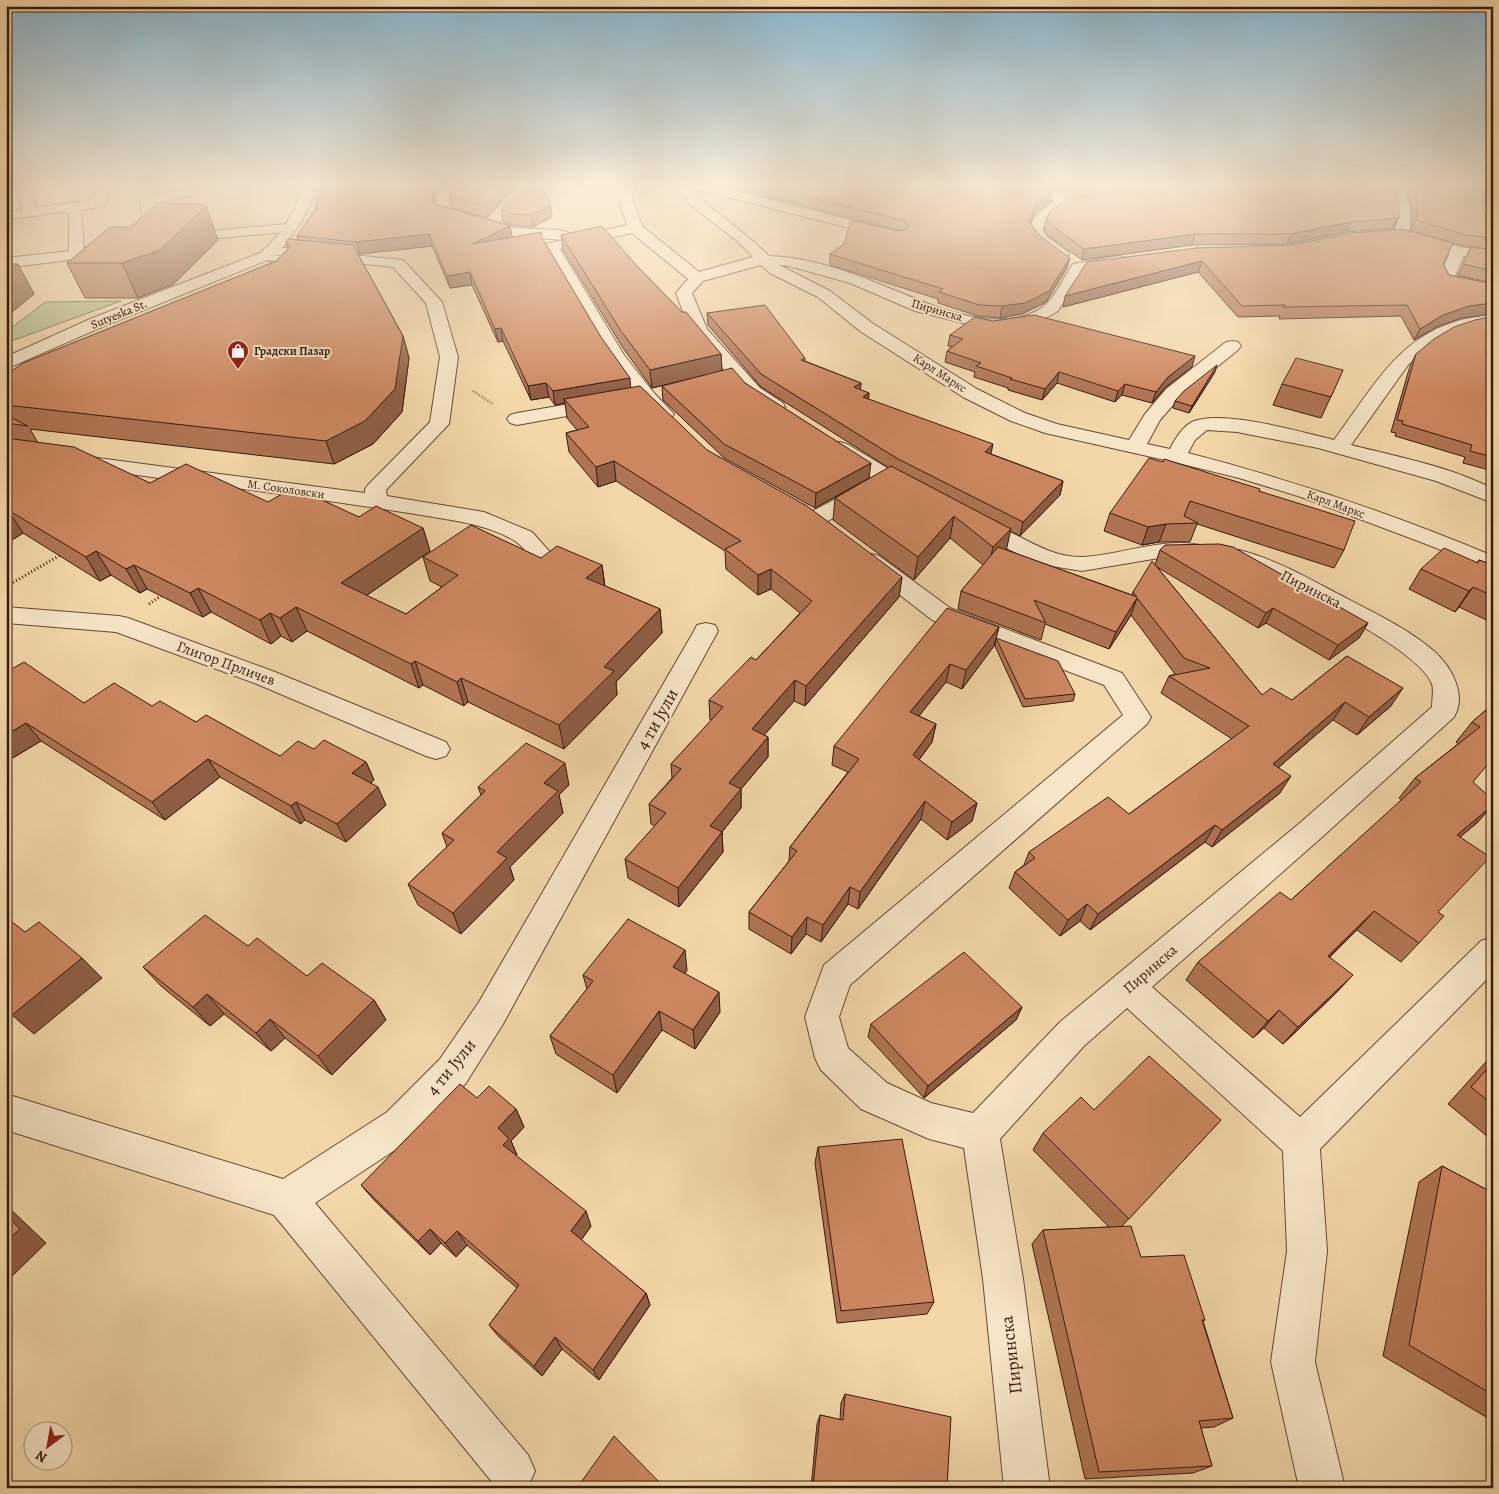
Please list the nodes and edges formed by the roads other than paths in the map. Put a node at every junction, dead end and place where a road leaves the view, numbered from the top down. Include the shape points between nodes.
1 (71, 255) edge
2 (265, 255) edge
3 (272, 255) edge
4 (291, 255) edge
5 (556, 255) edge
6 (668, 255) edge
7 (758, 255) edge
8 (1061, 255) edge
9 (1457, 255) edge
10 (1134, 259) edge
11 (763, 260) junction
12 (6, 263) edge
13 (1078, 268) junction
14 (697, 278) junction
15 (269, 281) edge
16 (1493, 290) edge
17 (1493, 320) edge
18 (1232, 346) dead end
19 (6, 364) edge
20 (664, 392) edge
21 (630, 399) junction
22 (792, 417) edge
23 (517, 419) road end
24 (674, 424) edge
25 (824, 438) edge
26 (1135, 447) junction
27 (1339, 447) junction
28 (6, 452) edge
29 (1176, 456) junction
30 (888, 478) junction
31 (1493, 496) edge
32 (930, 500) edge
33 (377, 501) junction
34 (956, 514) edge
35 (1493, 564) edge
36 (550, 566) edge
37 (6, 614) edge
38 (706, 631) dead end
39 (436, 749) dead end
40 (1493, 951) edge
41 (1128, 987) junction
42 (6, 1112) edge
43 (980, 1133) junction
44 (1301, 1142) junction
45 (286, 1199) junction
46 (512, 1471) dead end
47 (1027, 1488) edge
48 (1322, 1488) edge

1 - 12 street
2 - 19 street, Sutyeska St. via 96,323
3 - 15 lane via 289,266
4 - 33 street via 398,263 434,302 449,357 439,424 375,489
5 - 21 street via 613,349
6 - 14 street
7 - 11 street
8 - 13 street
9 - 16 street via 1447,276 1450,281
10 - 13 street
11 - 13 street, Пиринска via 790,261 856,280 921,308 992,324 1016,323 1052,308
11 - 14 street, Пиринска
11 - 26 street, Карл Маркс via 775,270 824,294 866,327 970,393 1018,417 1052,429
14 - 22 street via 684,293 699,331 728,376
17 - 27 street via 1455,325 1413,349
18 - 26 street via 1172,393
20 - 21 street
21 - 23 street
21 - 24 street
25 - 30 street
26 - 29 street, Карл Маркс
27 - 29 street via 1273,432 1206,424 1185,437
27 - 31 street via 1444,476
28 - 33 street, М. Соколовски
29 - 35 street, Карл Маркс via 1308,494 1434,539
30 - 32 street
30 - 43 street via 807,514 941,614 1113,680 1138,717 836,976 822,1017 833,1058 874,1096 929,1121
33 - 36 street, М. Соколовски via 476,517 524,537
34 - 41 street, Пиринска via 1047,559 1082,564 1159,552 1213,550 1246,558 1377,624 1427,659 1445,684 1445,710
37 - 39 street, Глигор Прличев via 119,624 266,678
38 - 45 street, 4 ти Јули via 491,1013 453,1071 400,1126
40 - 44 street
41 - 43 street, Пиринска via 1072,1034
41 - 44 street
42 - 45 street
43 - 47 street, Пиринска via 1003,1279
44 - 48 street via 1307,1250 1293,1362
45 - 46 street

